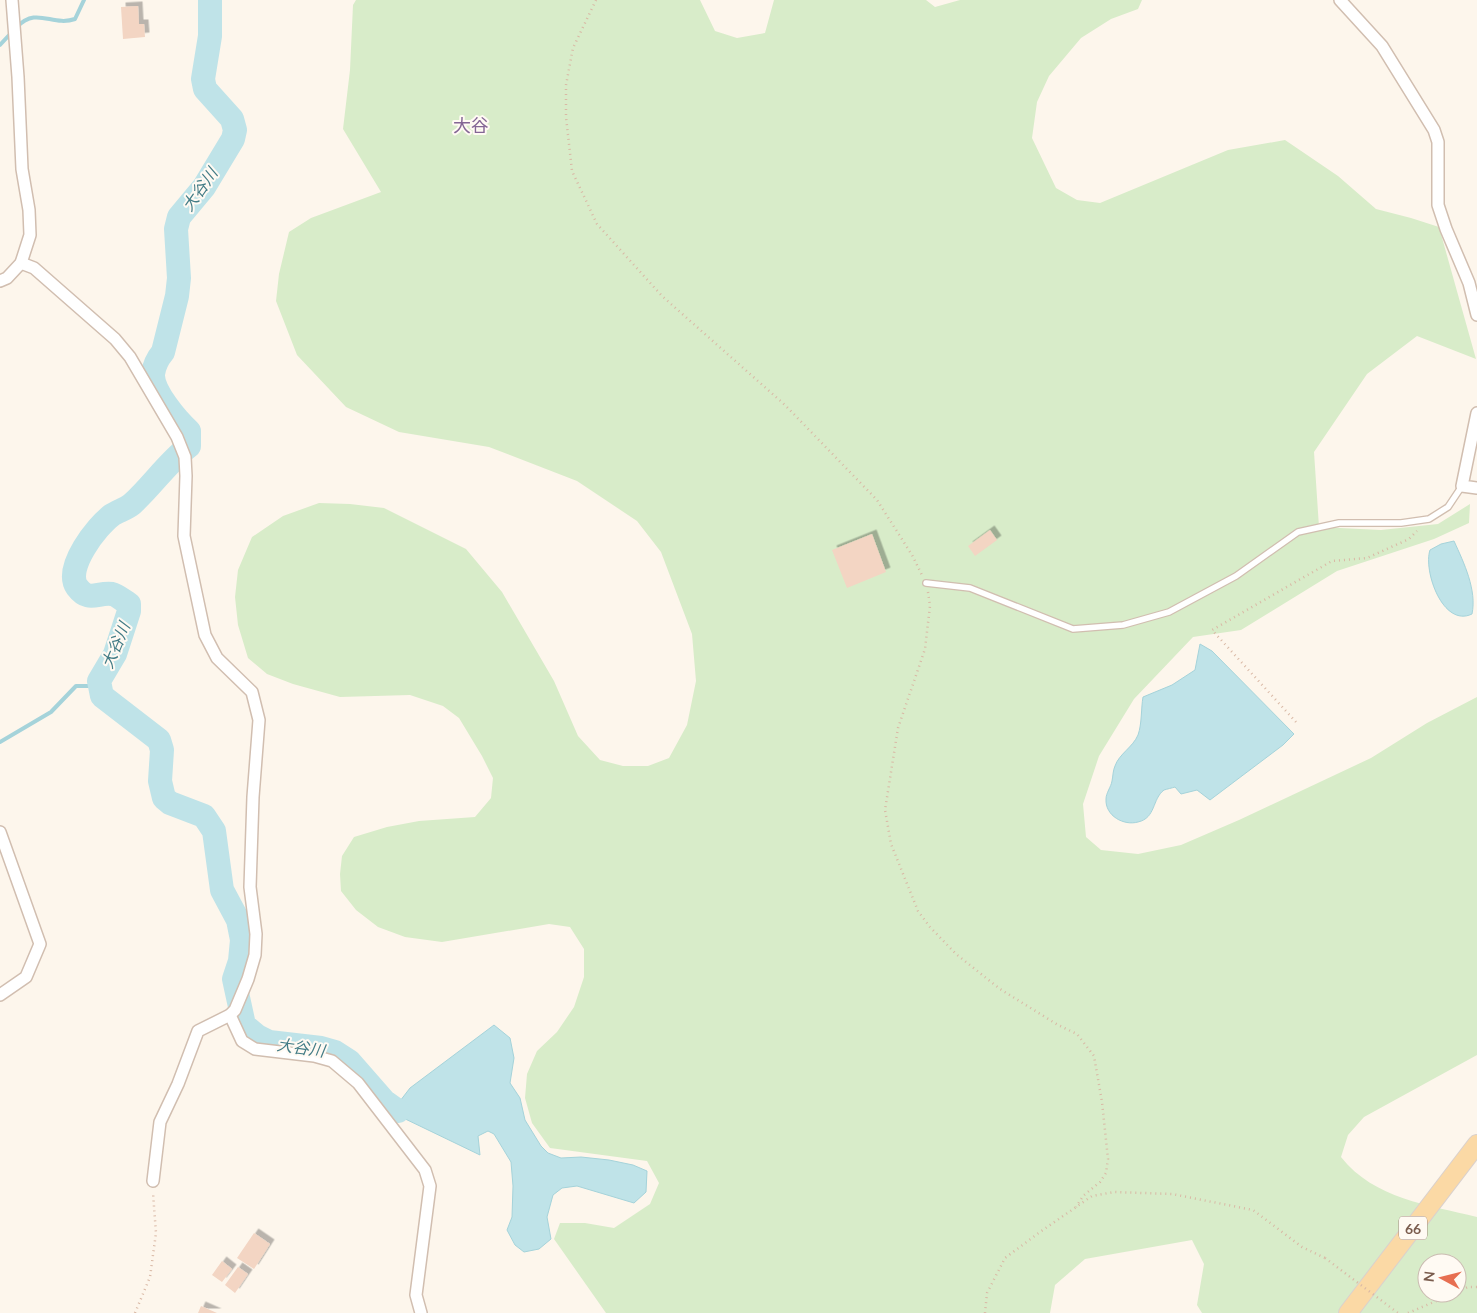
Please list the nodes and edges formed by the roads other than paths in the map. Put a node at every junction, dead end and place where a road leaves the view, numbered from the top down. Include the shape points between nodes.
1 (12, 0) edge
2 (1340, 0) edge
3 (22, 263) junction
4 (0, 281) edge
5 (1477, 315) edge
6 (1477, 414) edge
7 (1462, 486) junction
8 (1477, 488) edge
9 (926, 583) road end
10 (0, 832) edge
11 (0, 995) edge
12 (230, 1015) junction
13 (1477, 1144) edge
14 (153, 1181) road end
15 (421, 1313) edge
16 (1348, 1313) edge

1 - 3 street via 22,169 30,235
2 - 5 street via 1382,46 1434,130 1438,142 1438,205 1469,283
3 - 4 street
3 - 12 street via 34,268 115,339 130,357 176,437 185,458 184,536 205,635 217,658 252,692 259,720 250,887 256,934 255,955 248,979
6 - 7 street
7 - 8 street
7 - 9 lane via 1448,507 1429,519 1401,523 1339,523 1298,532 1236,576 1169,612 1123,625 1073,629 970,588
10 - 11 street via 40,944 26,977
12 - 14 street via 198,1031 160,1122
12 - 15 street via 242,1041 255,1049 332,1061 358,1083 425,1170 430,1186 416,1295
13 - 16 main road, 66

